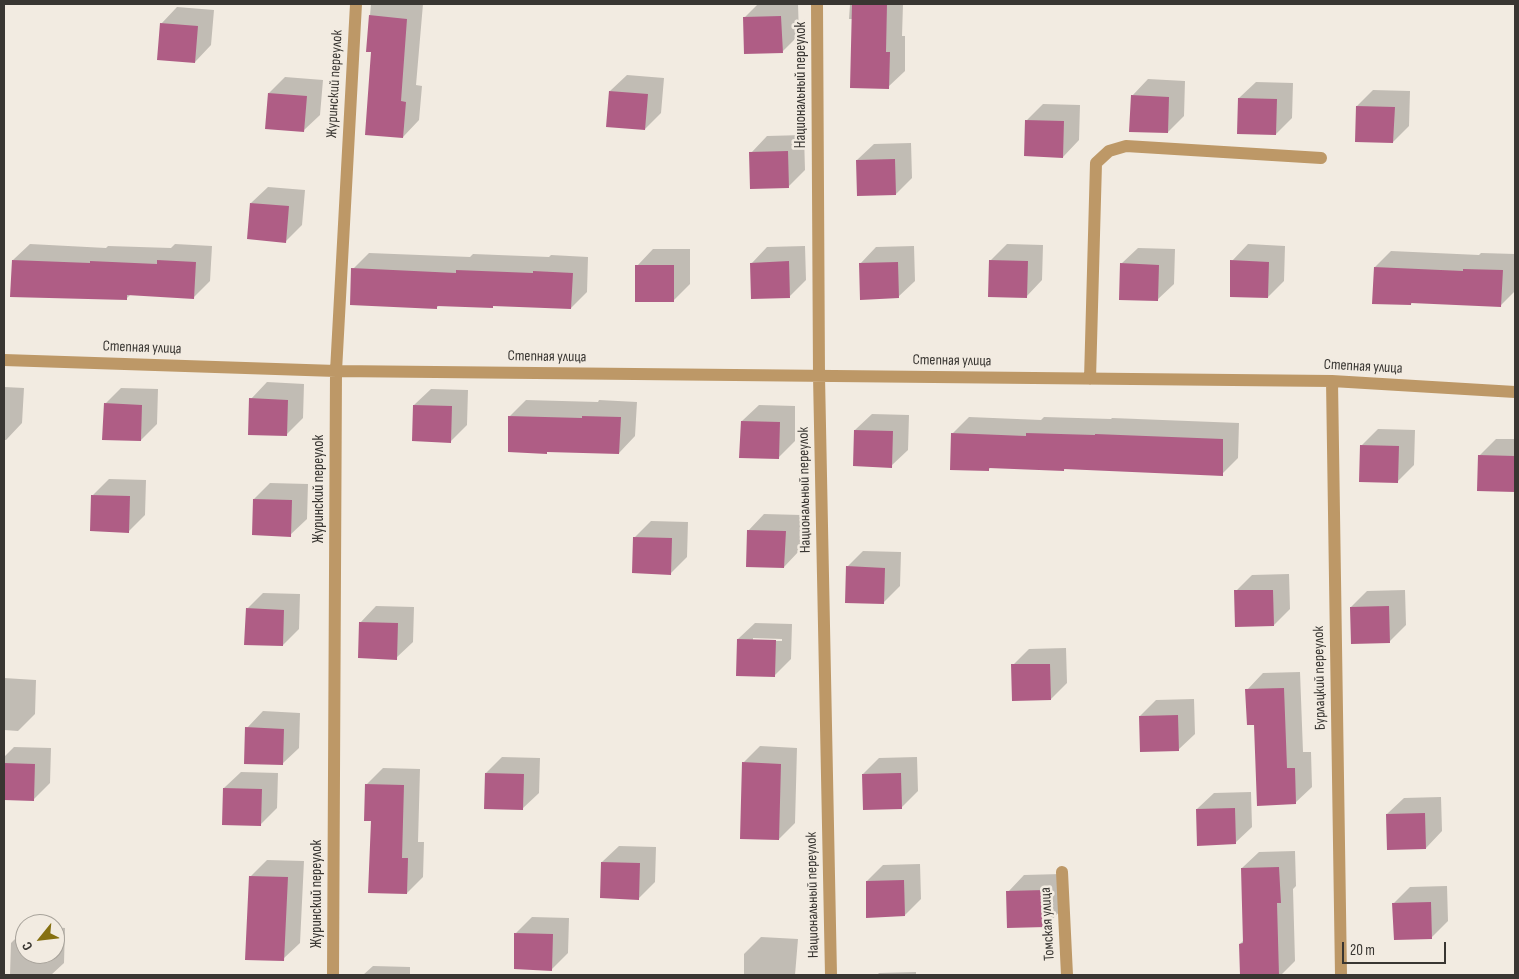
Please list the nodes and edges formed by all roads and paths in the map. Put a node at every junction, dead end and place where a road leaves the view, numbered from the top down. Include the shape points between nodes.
1 (356, 4) edge
2 (817, 4) edge
3 (1321, 158) dead end
4 (4, 360) edge
5 (336, 371) junction
6 (819, 376) junction
7 (1090, 379) junction
8 (1332, 381) junction
9 (1515, 392) edge
10 (1062, 872) dead end
11 (332, 975) edge
12 (831, 975) edge
13 (1067, 975) edge
14 (1341, 975) edge

1 - 5 street, Журинский переулок
2 - 6 street, Национальный переулок
3 - 7 street via 1126,146 1109,150 1096,163
4 - 5 street, Степная улица
5 - 6 street, Степная улица
5 - 11 street, Журинский переулок
6 - 7 street, Степная улица
6 - 12 street, Национальный переулок
7 - 8 street, Степная улица
8 - 9 street, Степная улица
8 - 14 street, Бурлацкий переулок
10 - 13 street, Томская улица

